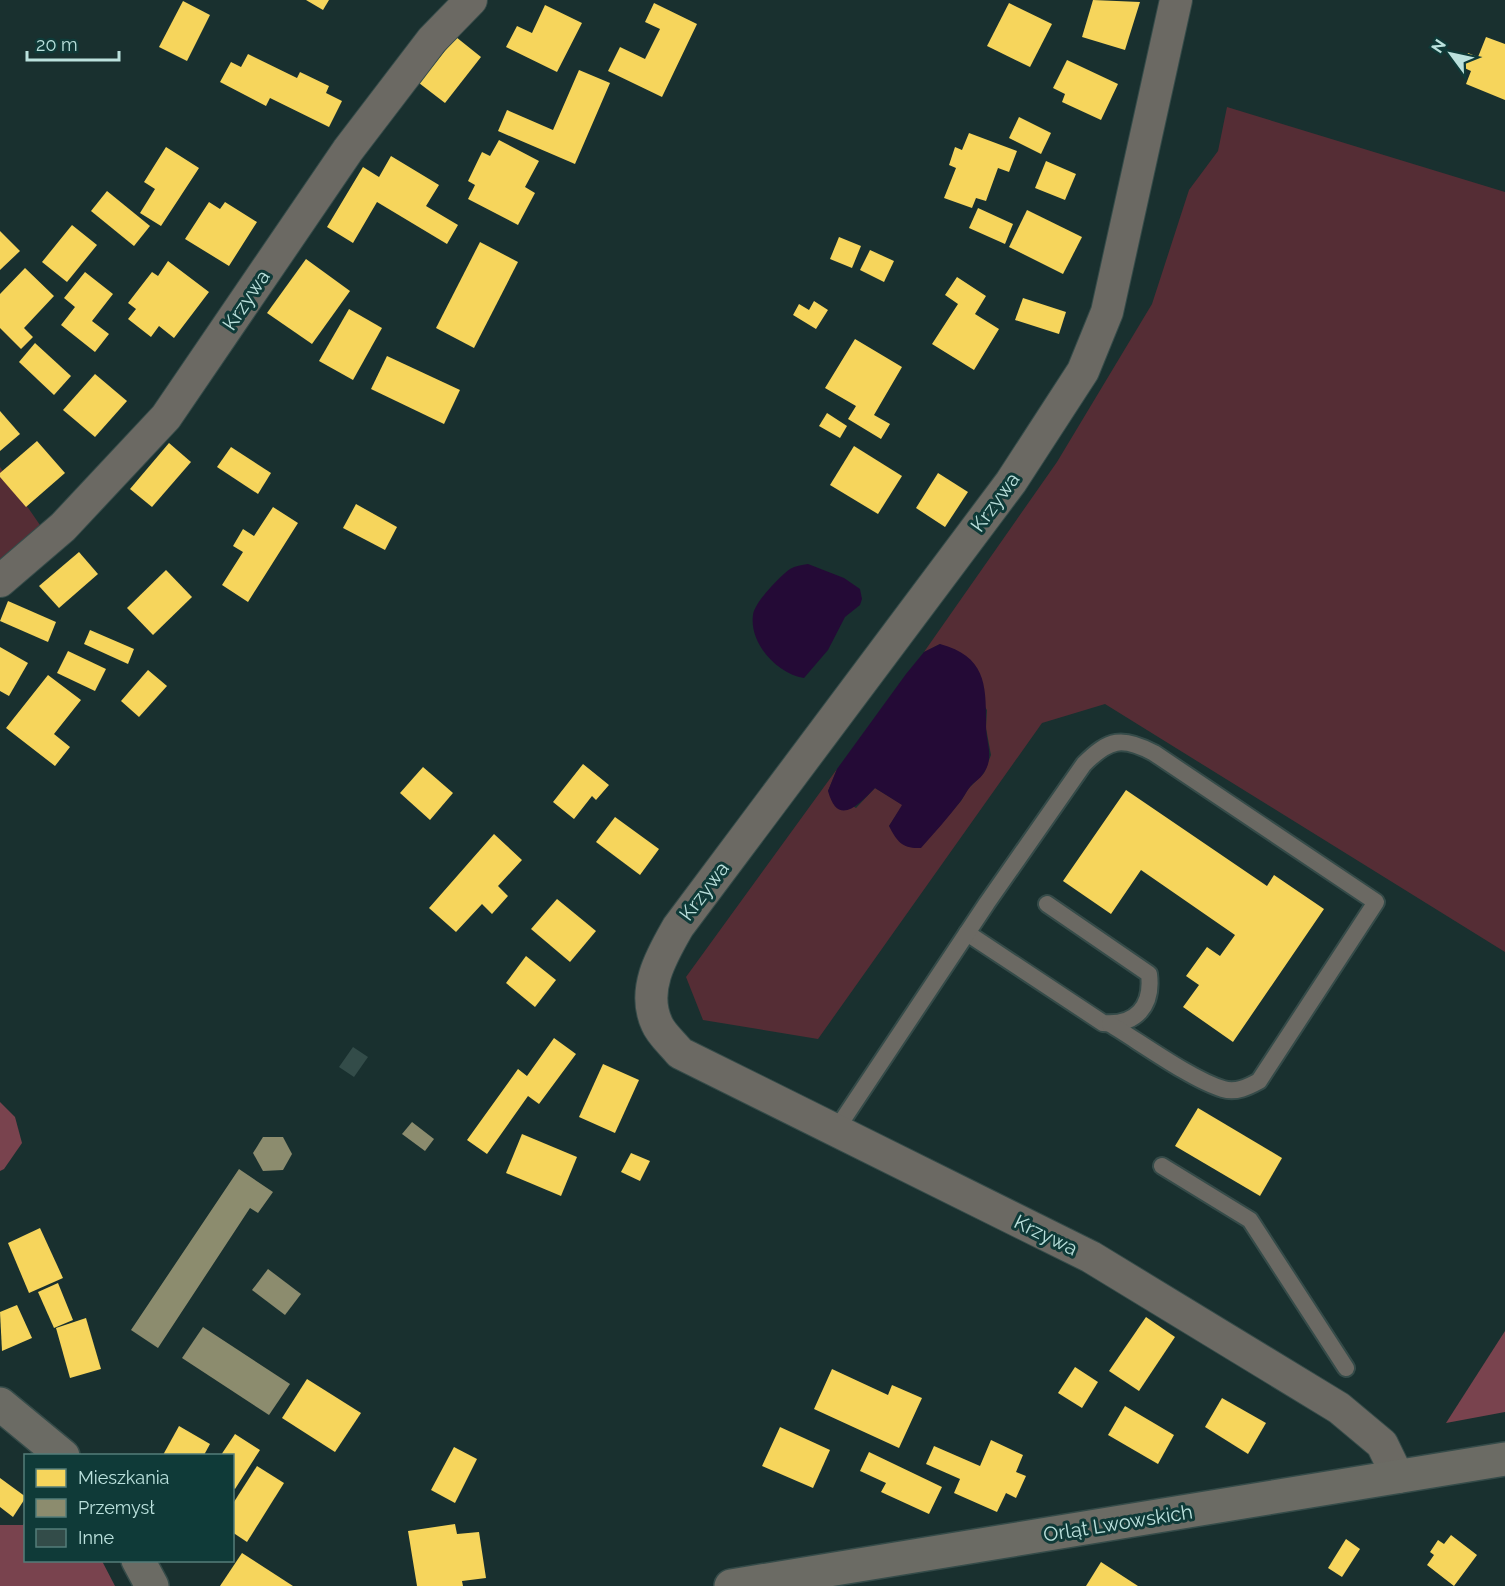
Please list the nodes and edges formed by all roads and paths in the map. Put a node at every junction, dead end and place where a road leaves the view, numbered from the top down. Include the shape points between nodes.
1 (471, 0) edge
2 (1176, 0) edge
3 (0, 581) edge
4 (1047, 904) dead end
5 (967, 933) junction
6 (1110, 1024) junction
7 (836, 1130) junction
8 (1162, 1166) dead end
9 (1346, 1368) dead end
10 (0, 1404) edge
11 (62, 1454) edge
12 (1505, 1459) edge
13 (1398, 1478) junction
14 (139, 1562) edge
15 (152, 1586) edge
16 (730, 1586) edge

1 - 3 street, Krzywa via 432,40 348,150 166,417 63,527
2 - 7 street, Krzywa via 1107,312 1083,370 1011,482 678,927 658,962 651,997 657,1024 680,1053
4 - 6 lane via 1149,974 1151,988 1145,1006 1131,1020
5 - 6 lane
5 - 6 lane via 1084,764 1099,749 1116,742 1134,742 1154,753 1376,902 1259,1081 1242,1089 1225,1090 1205,1081
5 - 7 lane
7 - 13 street, Krzywa via 1091,1257 1339,1408 1382,1444
8 - 9 lane via 1250,1220
10 - 11 street
12 - 13 street, Orląt Lwowskich
13 - 16 street, Orląt Lwowskich
14 - 15 street

